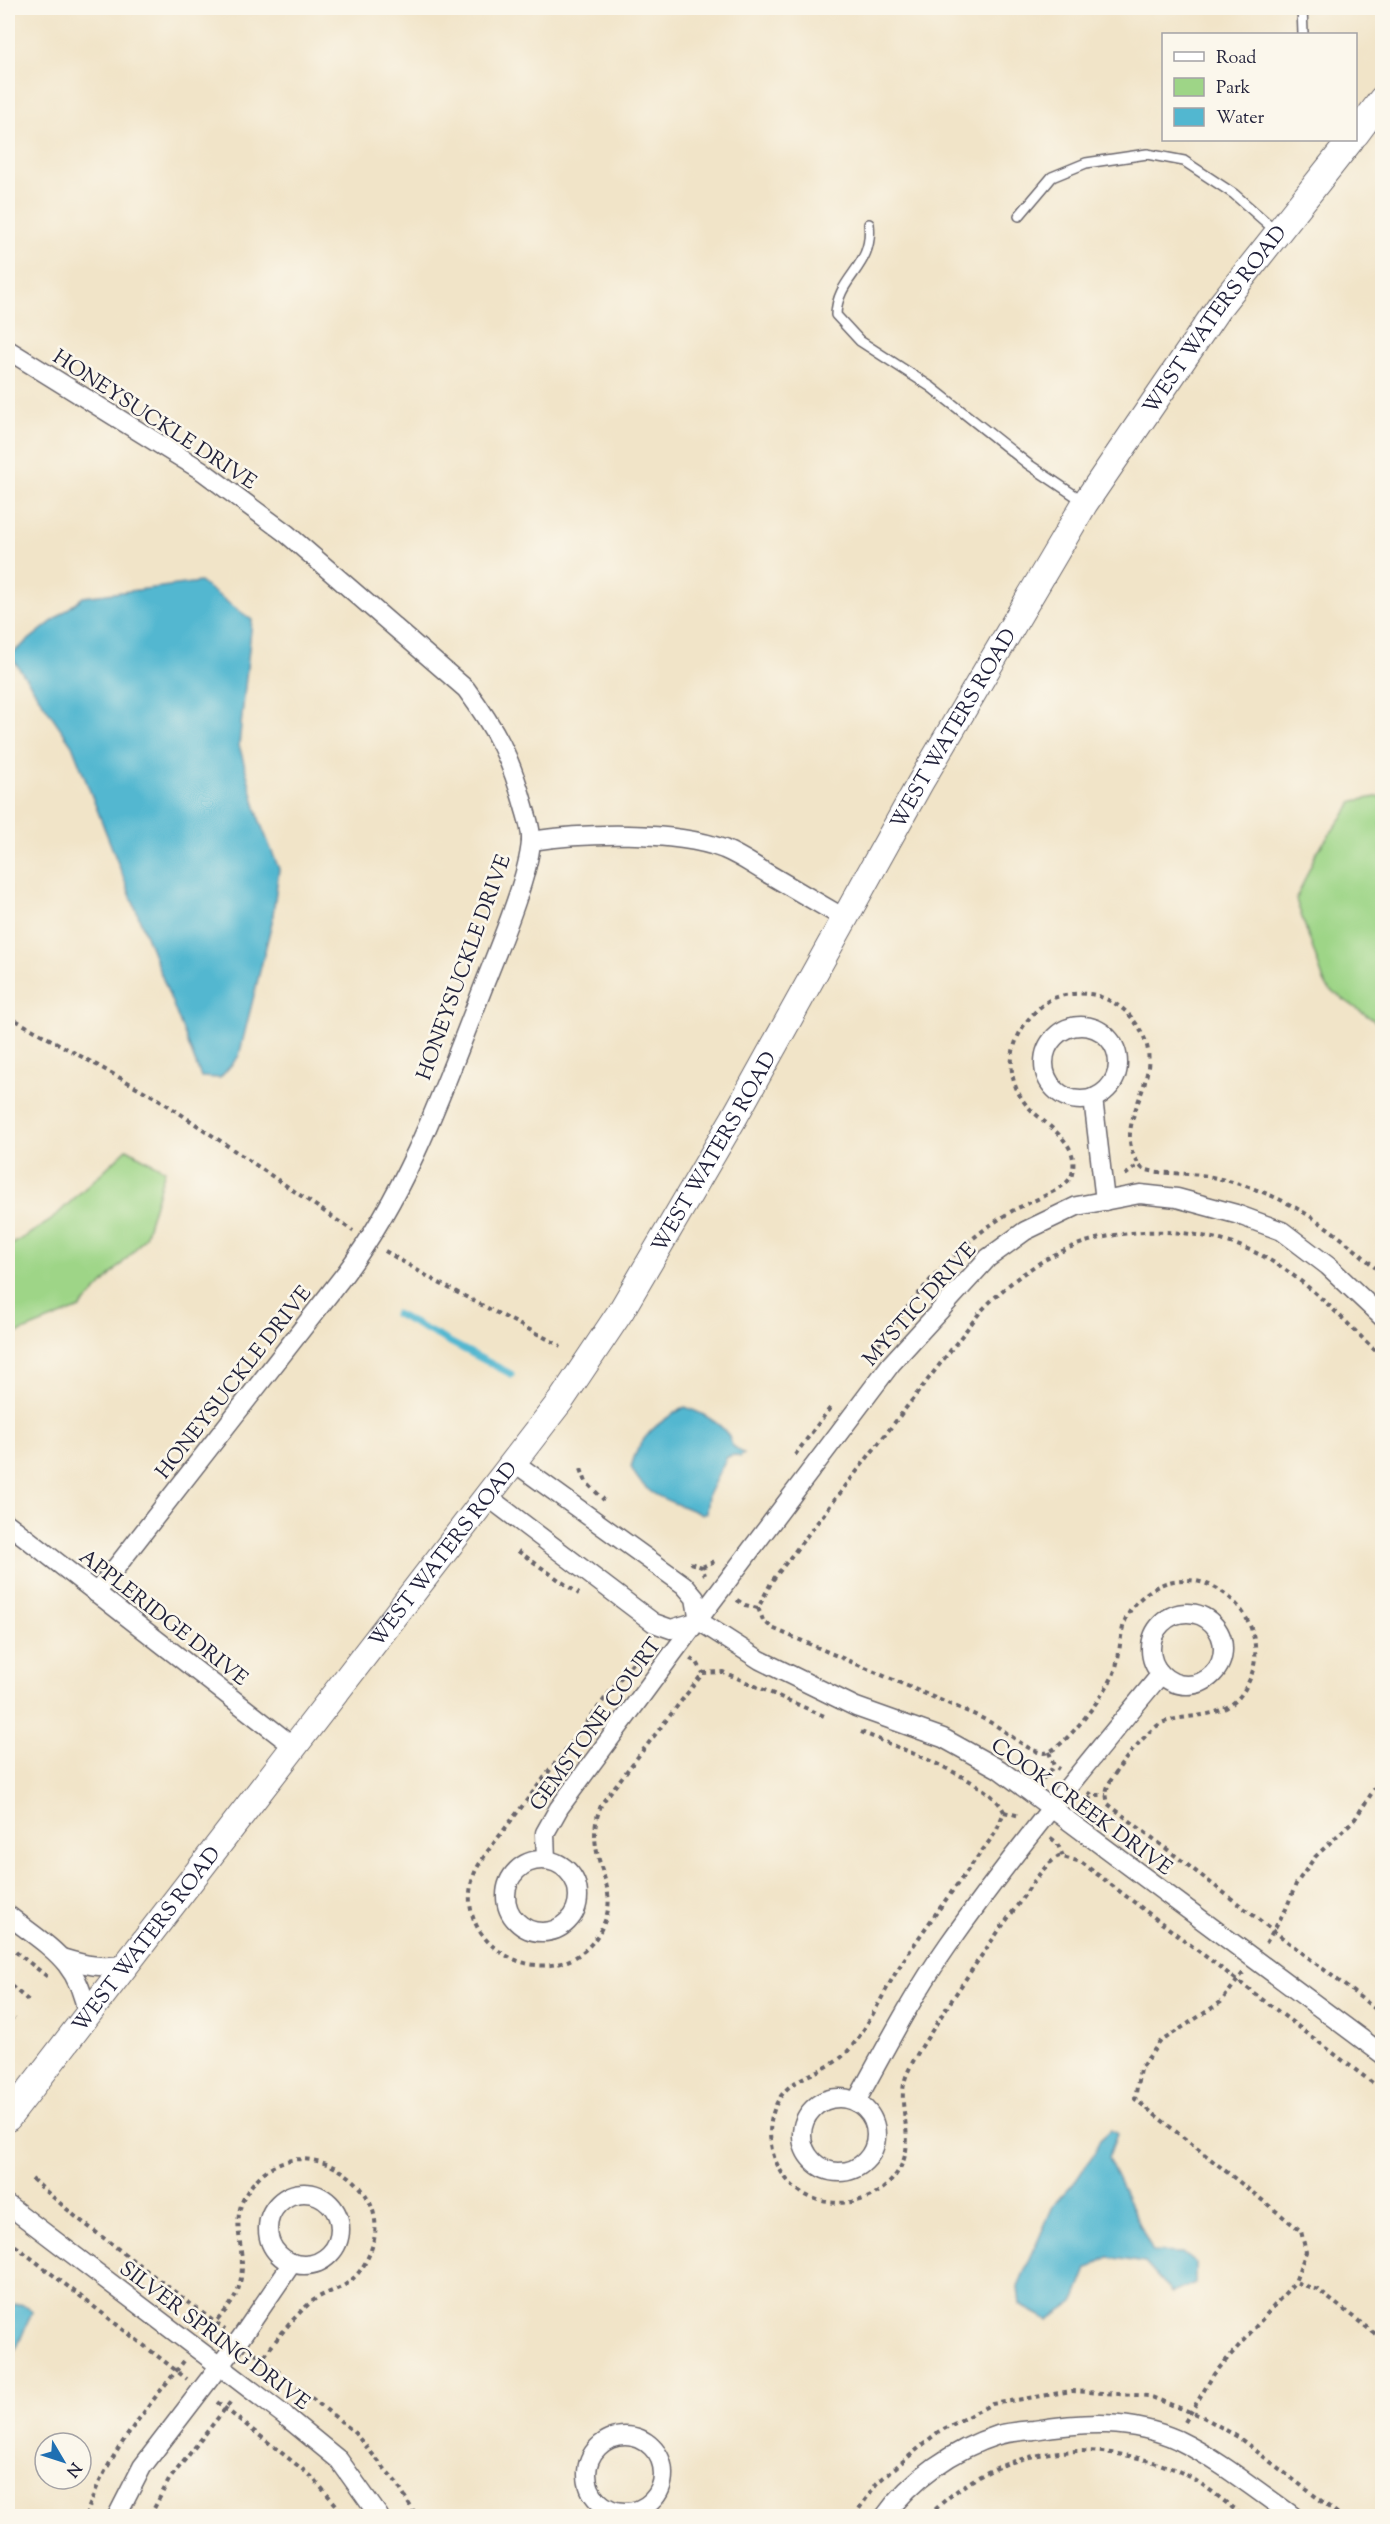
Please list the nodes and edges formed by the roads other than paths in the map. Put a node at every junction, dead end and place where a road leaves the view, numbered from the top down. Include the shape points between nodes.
1 (1302, 8) edge
2 (1303, 33) edge
3 (1383, 99) edge
4 (1357, 129) edge
5 (1346, 141) edge
6 (1019, 216) dead end
7 (869, 224) dead end
8 (1277, 233) junction
9 (8, 350) edge
10 (1085, 503) junction
11 (531, 841) junction
12 (844, 918) junction
13 (1093, 1098) junction
14 (1105, 1201) junction
15 (1383, 1317) edge
16 (515, 1463) junction
17 (488, 1497) junction
18 (8, 1524) edge
19 (96, 1593) junction
20 (699, 1621) junction
21 (1161, 1674) dead end
22 (293, 1746) junction
23 (1050, 1808) junction
24 (546, 1860) junction
25 (8, 1915) edge
26 (62, 1959) junction
27 (126, 1964) junction
28 (87, 2014) junction
29 (1383, 2054) edge
30 (856, 2102) junction
31 (8, 2118) edge
32 (8, 2205) edge
33 (291, 2263) junction
34 (219, 2365) junction
35 (598, 2511) edge
36 (117, 2517) edge
37 (379, 2517) edge
38 (885, 2517) edge
39 (1293, 2517) edge

1 - 2 lane
3 - 4 street, WEST WATERS ROAD
5 - 8 street, WEST WATERS ROAD
6 - 8 lane via 1052,177 1086,163 1147,154 1184,161 1234,194
7 - 10 lane via 868,252 836,299 836,315 860,341 931,387 1028,464
8 - 10 street, WEST WATERS ROAD via 1219,306
9 - 11 street, HONEYSUCKLE DRIVE via 210,477 296,541 466,689 490,721 512,764
10 - 12 street, WEST WATERS ROAD
11 - 12 street via 666,837 695,842 750,862
11 - 19 street, HONEYSUCKLE DRIVE via 501,942 436,1108 396,1195 345,1274
12 - 16 street, WEST WATERS ROAD via 734,1118 621,1311
13 - 13 street via 1103,1092 1116,1074 1116,1051 1102,1033 1081,1026 1069,1028 1058,1034 1045,1056 1049,1081 1068,1097
13 - 14 street
14 - 15 street, MYSTIC DRIVE via 1140,1194 1178,1198 1282,1231 1328,1266
14 - 20 street, MYSTIC DRIVE via 1077,1206 1025,1231 988,1258 891,1364
16 - 17 street, WEST WATERS ROAD
16 - 20 street via 684,1585 695,1598
17 - 20 street via 654,1623 671,1629
17 - 22 street, WEST WATERS ROAD
18 - 19 street, APPLERIDGE DRIVE
19 - 22 street, APPLERIDGE DRIVE
20 - 23 street, COOK CREEK DRIVE via 760,1660 856,1707 943,1738 999,1769
20 - 24 street, GEMSTONE COURT via 559,1808 545,1833
21 - 23 street
22 - 27 street, WEST WATERS ROAD
23 - 29 street, COOK CREEK DRIVE
23 - 30 street via 947,1946
24 - 24 street via 523,1865 508,1883 506,1895 513,1918 533,1931 556,1929 574,1913 578,1902 578,1890 567,1869
25 - 26 street
26 - 27 street via 91,1967
26 - 28 street via 83,1991
27 - 28 street, WEST WATERS ROAD
28 - 31 street, WEST WATERS ROAD
30 - 30 street via 831,2099 809,2112 803,2124 805,2149 822,2168 855,2168 872,2152 872,2118
32 - 34 street, SILVER SPRING DRIVE
33 - 33 street via 315,2264 334,2250 339,2239 341,2227 333,2205 313,2193 289,2195 272,2212 268,2224 273,2247
33 - 34 street
34 - 36 street via 142,2467
34 - 37 street, SILVER SPRING DRIVE via 339,2460
35 - 35 street via 638,2510 657,2496 663,2485 662,2460 646,2441 621,2436 608,2439 594,2452 587,2470
38 - 39 street via 902,2492 950,2457 999,2435 1076,2424 1123,2424 1177,2440 1233,2473

